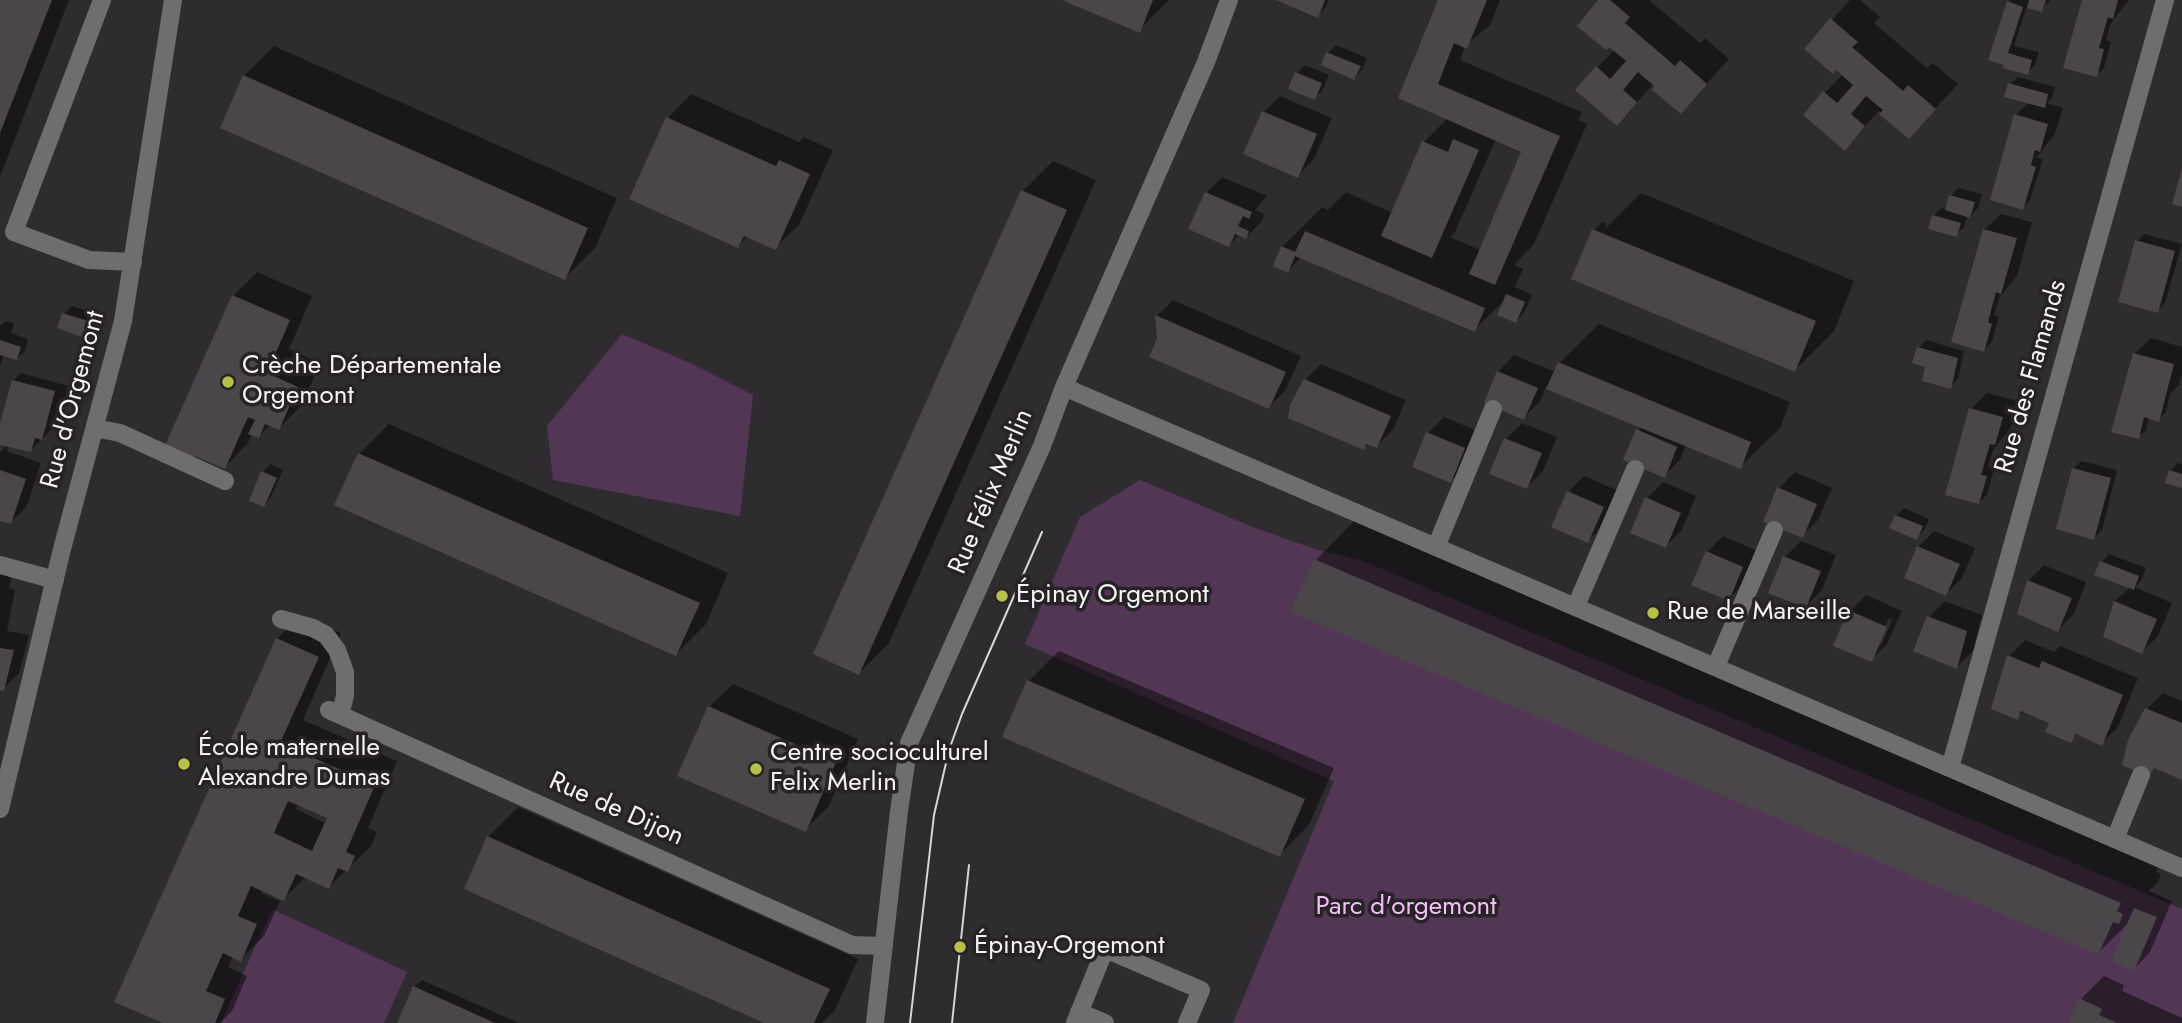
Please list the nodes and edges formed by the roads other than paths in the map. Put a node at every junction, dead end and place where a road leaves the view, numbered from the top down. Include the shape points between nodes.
1 (102, 0) edge
2 (173, 0) edge
3 (1229, 0) edge
4 (2165, 0) edge
5 (133, 262) junction
6 (1064, 387) junction
7 (1493, 409) dead end
8 (95, 428) junction
9 (1635, 469) dead end
10 (225, 481) dead end
11 (1774, 530) dead end
12 (1436, 547) junction
13 (0, 565) edge
14 (55, 580) junction
15 (1576, 606) junction
16 (281, 619) dead end
17 (1716, 666) junction
18 (1950, 768) junction
19 (2141, 775) dead end
20 (0, 809) edge
21 (2115, 839) junction
22 (2182, 867) edge
23 (884, 946) junction
24 (1077, 1018) edge
25 (875, 1023) edge
26 (1105, 1023) edge
27 (1187, 1023) edge

1 - 5 street via 14,232 89,260
2 - 5 street, Rue d'Orgemont
3 - 6 street, Rue Félix Merlin
4 - 18 street, Rue des Flamands
5 - 8 street, Rue d'Orgemont
6 - 12 street
6 - 23 street, Rue Félix Merlin via 909,743
7 - 12 street
8 - 10 street via 120,433
8 - 14 street, Rue d'Orgemont
9 - 15 street
11 - 17 street
12 - 15 street
13 - 14 street
14 - 20 street, Rue d'Orgemont
15 - 17 street
16 - 23 street, Rue de Dijon via 326,635 337,650 345,672 345,695 335,713 852,945
17 - 18 street
18 - 21 street
19 - 21 street
21 - 22 street
23 - 25 street, Rue Félix Merlin
24 - 26 street
24 - 27 street via 1105,949 1201,989

